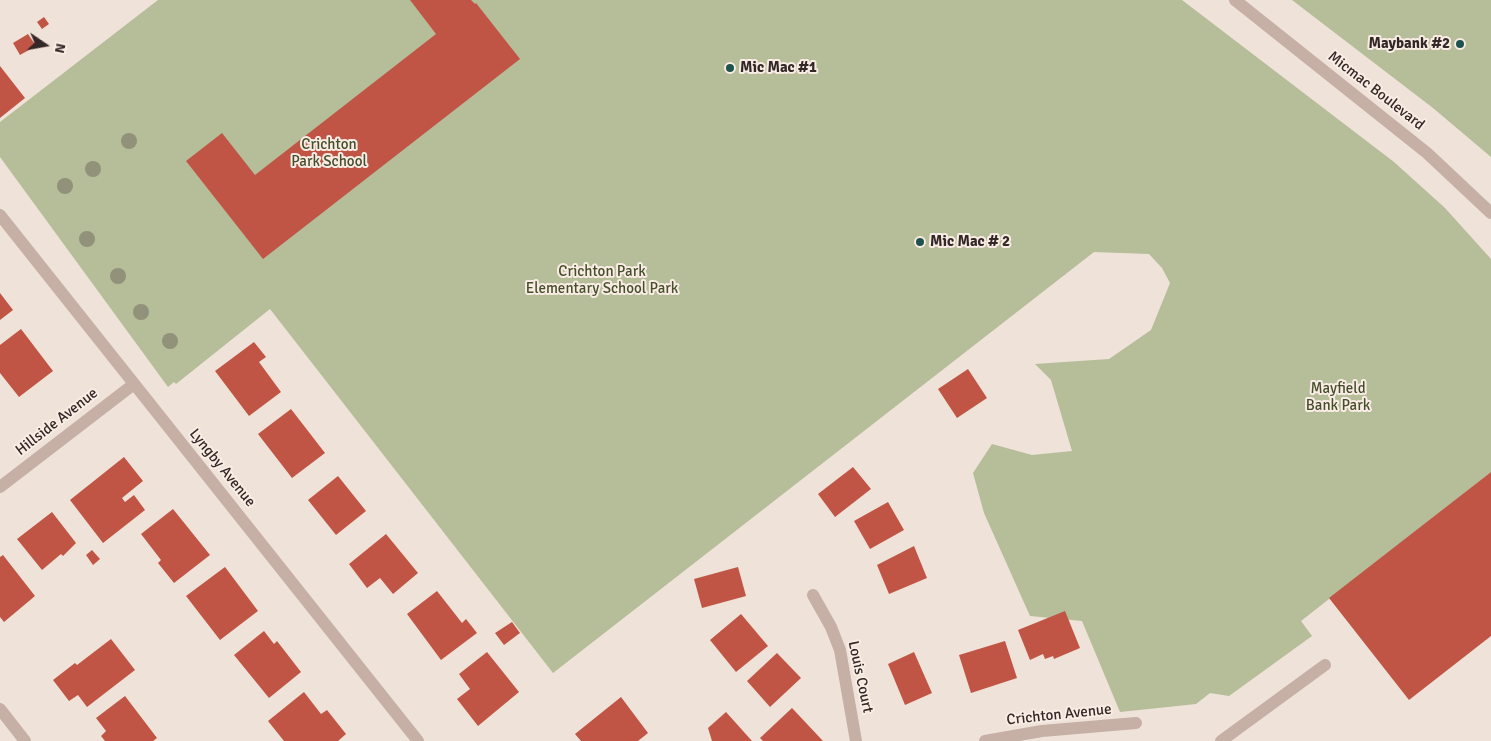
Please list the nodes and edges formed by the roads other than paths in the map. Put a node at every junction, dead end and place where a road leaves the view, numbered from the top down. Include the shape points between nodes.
1 (1235, 0) edge
2 (1491, 213) edge
3 (0, 215) edge
4 (134, 384) junction
5 (0, 487) edge
6 (813, 595) dead end
7 (1326, 665) dead end
8 (0, 709) edge
9 (1136, 723) dead end
10 (25, 741) edge
11 (418, 741) edge
12 (856, 741) edge
13 (985, 741) edge
14 (1221, 741) edge

1 - 2 street, Micmac Boulevard via 1427,153
3 - 4 street, Lyngby Avenue
4 - 5 street, Hillside Avenue
4 - 11 street, Lyngby Avenue
6 - 12 street, Louis Court via 840,650
7 - 14 street
8 - 10 street
9 - 13 street, Crichton Avenue via 1010,735

